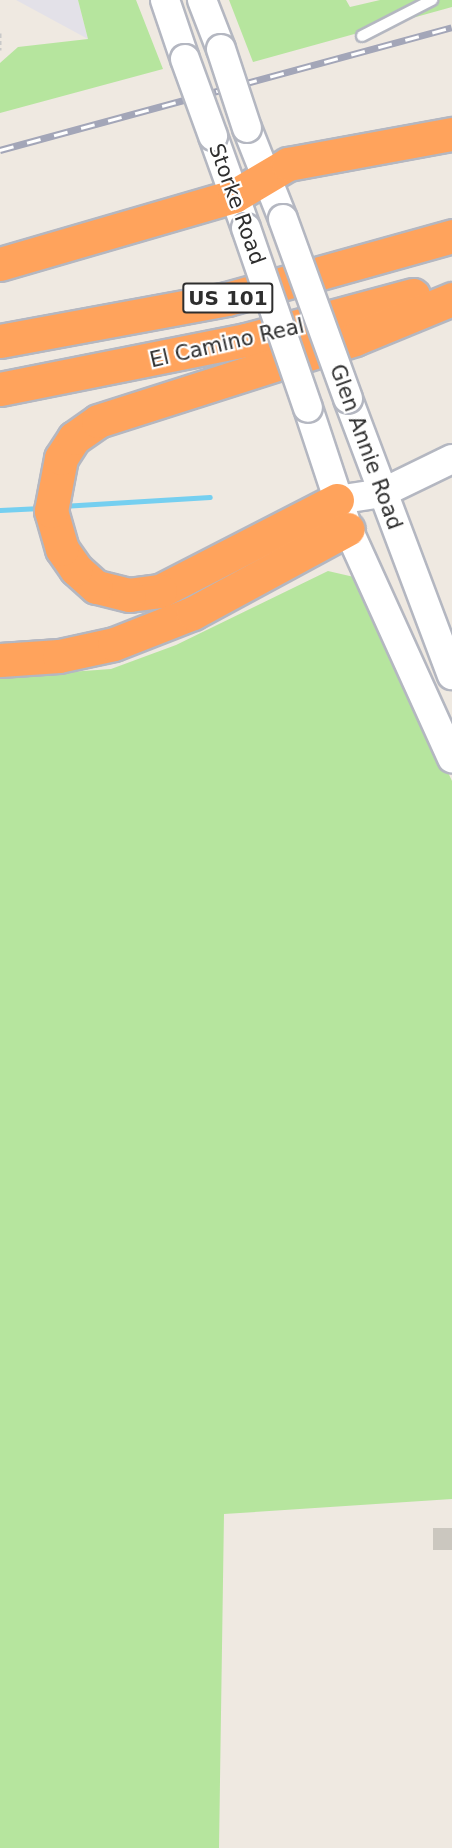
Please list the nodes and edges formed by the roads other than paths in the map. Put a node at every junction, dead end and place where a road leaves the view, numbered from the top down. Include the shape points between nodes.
1 (165, 0) edge
2 (202, 0) edge
3 (432, 0) edge
4 (362, 36) dead end
5 (452, 134) edge
6 (266, 174) junction
7 (234, 196) junction
8 (284, 219) joint
9 (452, 236) edge
10 (0, 264) edge
11 (452, 284) edge
12 (452, 299) edge
13 (0, 341) edge
14 (0, 389) edge
15 (308, 408) joint
16 (452, 459) edge
17 (382, 493) junction
18 (342, 514) junction
19 (0, 660) edge
20 (451, 669) edge
21 (452, 758) edge

1 - 7 main road, Storke Road, bridge
2 - 6 main road, Storke Road, bridge
3 - 4 lane
5 - 6 highway via 288,164
6 - 7 highway
6 - 8 main road, Storke Road
7 - 10 highway
7 - 15 main road, Storke Road, bridge
8 - 17 main road, Glen Annie Road, bridge
9 - 13 highway, El Camino Real / US 101 via 227,299
11 - 14 highway, El Camino Real / US 101 via 246,340
12 - 18 highway via 355,339 98,421 74,438 53,485 55,531 76,569 96,587 129,595 160,591
15 - 18 main road, Glen Annie Road
16 - 17 main road
17 - 18 main road
17 - 20 main road, Glen Annie Road
18 - 19 highway via 193,613 114,644 59,656
18 - 21 main road, Glen Annie Road

